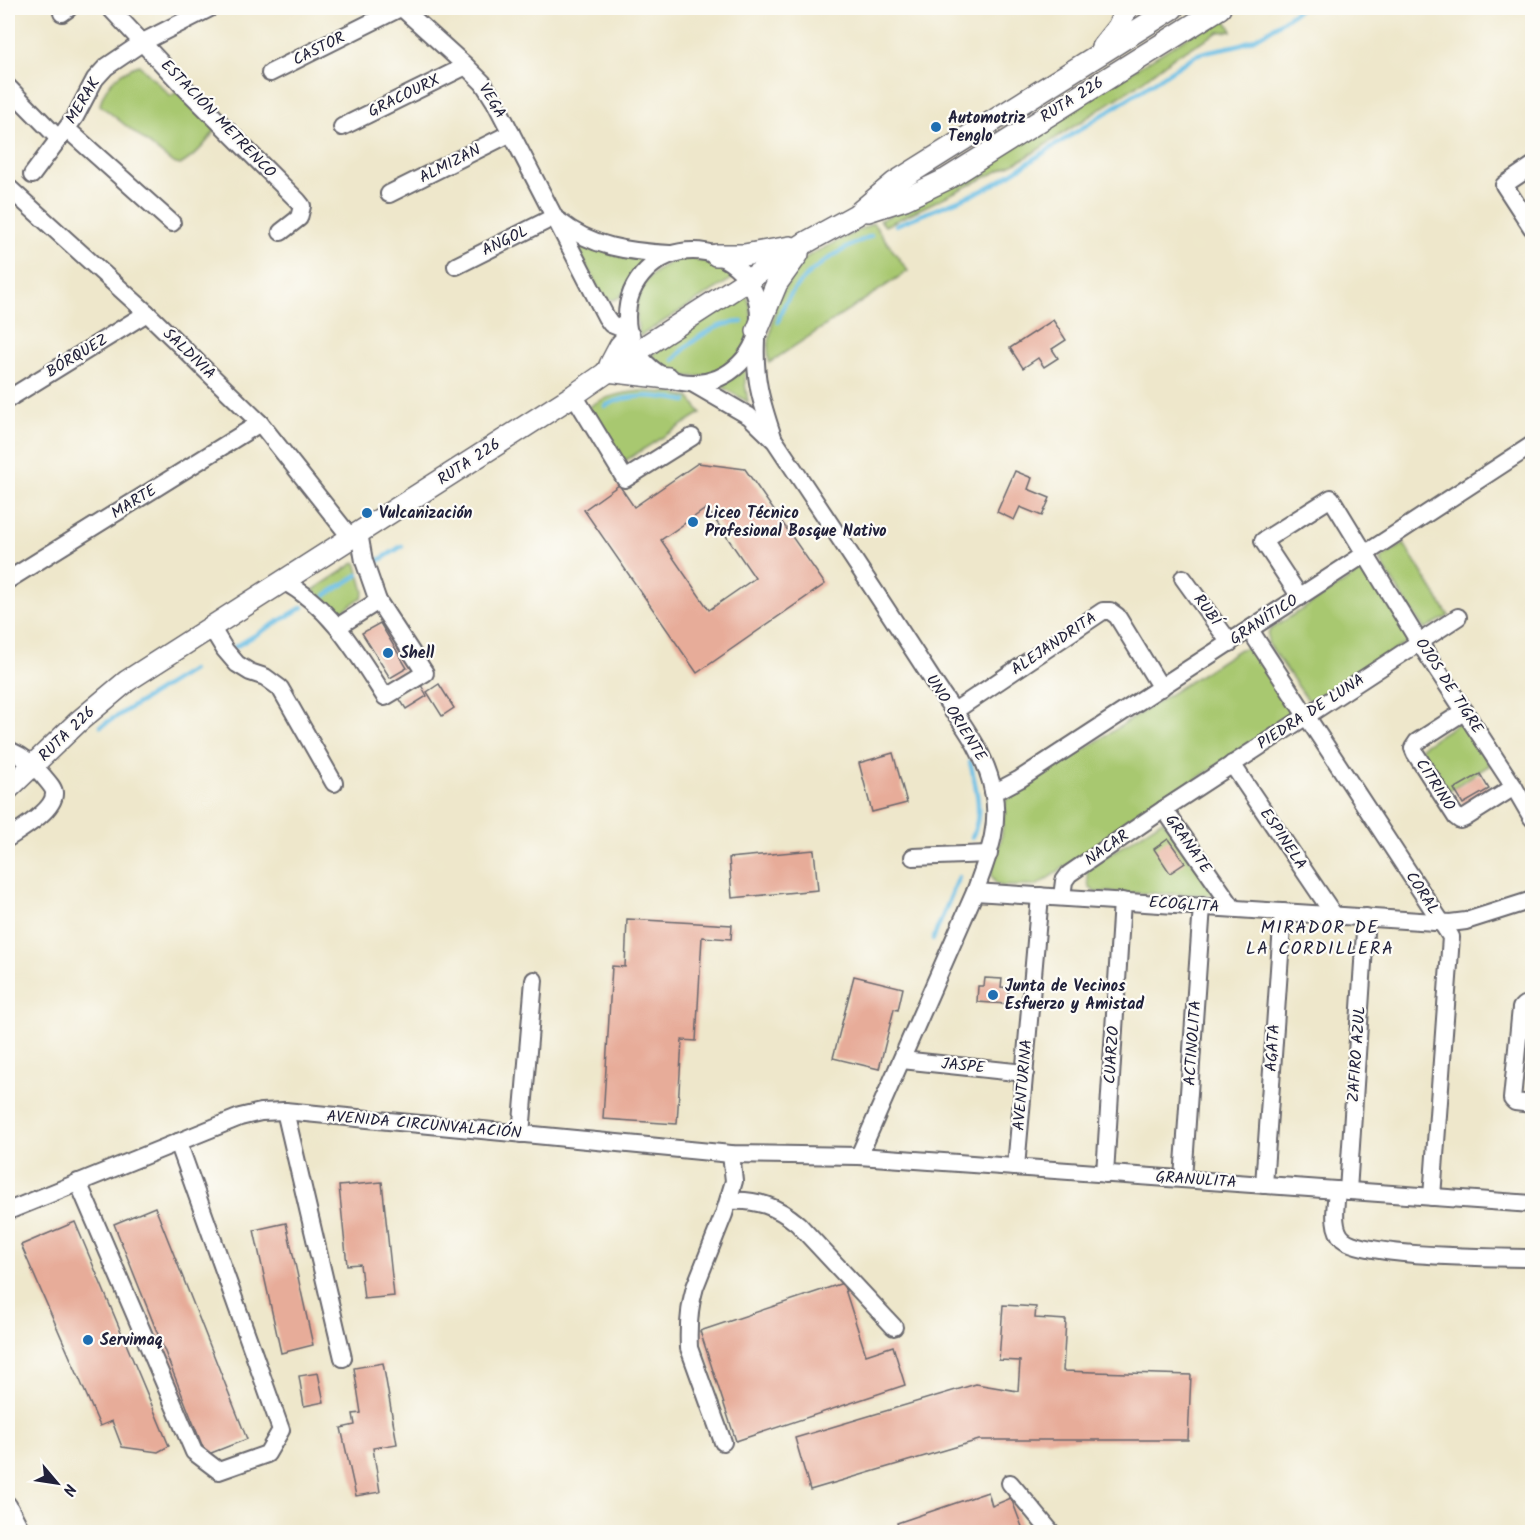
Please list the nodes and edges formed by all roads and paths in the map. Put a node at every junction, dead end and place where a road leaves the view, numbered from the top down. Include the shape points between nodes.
1 (110, 8) edge
2 (210, 8) edge
3 (401, 8) edge
4 (1127, 8) edge
5 (1173, 8) edge
6 (1212, 10) edge
7 (143, 42) junction
8 (1094, 58) junction
9 (466, 66) junction
10 (270, 73) dead end
11 (8, 87) edge
12 (342, 127) dead end
13 (511, 133) junction
14 (63, 134) junction
15 (1533, 166) edge
16 (32, 175) dead end
17 (8, 188) edge
18 (389, 194) dead end
19 (856, 215) junction
20 (554, 217) junction
21 (172, 223) dead end
22 (1533, 228) edge
23 (281, 232) dead end
24 (805, 243) junction
25 (671, 254) junction
26 (716, 255) junction
27 (456, 266) dead end
28 (748, 280) junction
29 (147, 313) junction
30 (757, 331) junction
31 (631, 339) junction
32 (607, 371) junction
33 (668, 378) junction
34 (692, 383) junction
35 (574, 395) junction
36 (8, 399) edge
37 (260, 423) junction
38 (692, 437) dead end
39 (775, 441) junction
40 (1533, 445) edge
41 (355, 535) junction
42 (1366, 554) junction
43 (1183, 578) dead end
44 (8, 580) edge
45 (283, 581) junction
46 (1300, 597) junction
47 (378, 601) junction
48 (1458, 617) dead end
49 (339, 626) junction
50 (212, 627) junction
51 (1250, 630) junction
52 (1419, 642) junction
53 (1230, 643) junction
54 (1161, 688) junction
55 (1465, 711) junction
56 (953, 712) junction
57 (1307, 715) junction
58 (8, 752) edge
59 (1232, 764) junction
60 (34, 765) junction
61 (334, 783) dead end
62 (1514, 787) junction
63 (8, 789) edge
64 (993, 791) junction
65 (1164, 808) junction
66 (1533, 818) edge
67 (8, 838) edge
68 (989, 854) junction
69 (913, 856) dead end
70 (975, 892) junction
71 (1040, 896) junction
72 (1062, 897) junction
73 (1533, 900) edge
74 (1122, 901) junction
75 (1202, 906) junction
76 (1233, 908) junction
77 (1283, 912) junction
78 (1334, 915) junction
79 (1366, 917) junction
80 (1442, 923) junction
81 (534, 980) dead end
82 (1533, 1005) edge
83 (902, 1060) junction
84 (1024, 1073) junction
85 (1533, 1104) edge
86 (285, 1111) junction
87 (521, 1134) junction
88 (177, 1142) junction
89 (731, 1154) junction
90 (859, 1156) junction
91 (1016, 1167) junction
92 (1105, 1174) junction
93 (1183, 1179) junction
94 (78, 1182) junction
95 (1264, 1185) junction
96 (1342, 1190) junction
97 (1432, 1197) junction
98 (729, 1201) junction
99 (1533, 1204) edge
100 (8, 1211) edge
101 (1533, 1258) edge
102 (894, 1327) dead end
103 (343, 1358) dead end
104 (723, 1442) dead end
105 (1010, 1483) dead end
106 (8, 1505) edge
107 (22, 1533) edge
108 (1051, 1533) edge

1 - 7 street, ESTACIÓN METRENCO
2 - 7 street, MERAK
3 - 9 street, VEGA
3 - 10 street, CASTOR
4 - 8 main road
5 - 8 main road, RUTA 226
6 - 19 main road, RUTA 226 via 947,179
7 - 14 street, MERAK via 95,79
7 - 23 street, ESTACIÓN METRENCO via 302,206 299,218
8 - 19 main road, RUTA 226 via 894,183
9 - 12 street, GRACOURX
9 - 13 street, VEGA via 483,83
11 - 14 street
13 - 18 street, ALMIZAN
13 - 20 street, VEGA
14 - 16 street, MERAK
14 - 21 street
15 - 22 street via 1504,185
17 - 29 street, SALDIVIA
19 - 24 main road, RUTA 226
20 - 25 street, VEGA via 595,243
20 - 27 street, ANGOL
20 - 31 street, VEGA via 606,317
24 - 26 main road via 744,255
24 - 28 main road, RUTA 226
24 - 30 main road via 777,283
25 - 26 street, VEGA via 701,251
25 - 31 street via 654,263 631,293 627,312
26 - 28 street via 734,265
28 - 30 street, UNO ORIENTE via 758,313
28 - 31 main road, RUTA 226
29 - 36 street, BÓRQUEZ
29 - 37 street, SALDIVIA
30 - 34 street via 752,345 734,368 714,379
30 - 39 street, UNO ORIENTE via 756,379
31 - 32 main road, RUTA 226
31 - 33 street, VEGA via 645,363
32 - 33 main road
32 - 35 main road, RUTA 226
33 - 34 street
34 - 39 street, UNO ORIENTE via 749,416
35 - 38 street via 625,479
35 - 41 main road, RUTA 226
37 - 41 street, SALDIVIA
37 - 44 street, MARTE
39 - 56 street, UNO ORIENTE
40 - 42 street, GRANÍTICO
41 - 45 main road, RUTA 226
41 - 47 street
42 - 46 street, GRANÍTICO
42 - 46 street, OJOS DE TIGRE via 1331,498 1263,541
42 - 52 street, OJOS DE TIGRE
43 - 53 street, RUBÍ
45 - 49 street via 302,592
45 - 50 main road, RUTA 226
46 - 51 street, GRANÍTICO
47 - 49 street
47 - 49 street via 425,673 385,697
48 - 52 street, PIEDRA DE LUNA
50 - 60 main road, RUTA 226 via 127,681
50 - 61 street via 237,664 280,688
51 - 53 street, GRANÍTICO
51 - 57 street, CORAL
52 - 55 street, OJOS DE TIGRE
52 - 57 street, PIEDRA DE LUNA
53 - 54 street, GRANÍTICO
54 - 56 street, ALEJANDRITA via 1117,616 1102,611
54 - 64 street, GRANÍTICO via 1010,785
55 - 62 street, OJOS DE TIGRE
55 - 62 street, CITRINO via 1413,748 1433,781 1460,820
56 - 64 street, UNO ORIENTE via 980,753
57 - 59 street, PIEDRA DE LUNA
57 - 80 street, CORAL
58 - 60 street
59 - 65 street, PIEDRA DE LUNA
59 - 78 street, ESPINELA
60 - 63 main road, RUTA 226
60 - 67 street via 52,788 52,802
62 - 66 street, OJOS DE TIGRE
64 - 68 street, UNO ORIENTE via 996,825
65 - 72 street, NACAR via 1066,876
65 - 76 street, GRANATE
68 - 69 street
68 - 70 street, UNO ORIENTE
70 - 71 street, ECOGLITA
70 - 83 street, UNO ORIENTE
71 - 72 street, ECOGLITA
71 - 84 street, AVENTURINA
72 - 74 street, ECOGLITA
73 - 80 street, ECOGLITA via 1466,921
74 - 75 street, ECOGLITA
74 - 92 street, CUARZO
75 - 76 street, ECOGLITA
75 - 93 street, ACTINOLITA
76 - 77 street, ECOGLITA
77 - 78 street, ECOGLITA
77 - 95 street, AGATA
78 - 79 street, ECOGLITA
79 - 80 street, ECOGLITA
79 - 96 street, ZAFIRO AZUL
80 - 97 street, CORAL via 1452,940
81 - 87 street
82 - 85 street via 1521,1008 1512,1099
83 - 84 street, JASPE
83 - 90 street, UNO ORIENTE
84 - 91 street, AVENTURINA
86 - 87 street, AVENIDA CIRCUNVALACIÓN
86 - 88 street, AVENIDA CIRCUNVALACIÓN via 240,1117
86 - 103 street
87 - 89 street, AVENIDA CIRCUNVALACIÓN
88 - 94 street, AVENIDA CIRCUNVALACIÓN
88 - 94 street via 282,1430 267,1454 219,1471 194,1452
89 - 90 street, AVENIDA CIRCUNVALACIÓN
89 - 98 street via 734,1181
90 - 91 street, GRANULITA
91 - 92 street, GRANULITA
92 - 93 street, GRANULITA
93 - 95 street, GRANULITA
94 - 100 street, AVENIDA CIRCUNVALACIÓN
95 - 96 street, GRANULITA
96 - 97 street, GRANULITA
96 - 101 street, ZAFIRO AZUL via 1336,1228 1344,1239 1360,1246 1423,1254
97 - 99 street, GRANULITA
98 - 102 street via 764,1203 787,1214
98 - 104 street via 695,1287 688,1332 689,1348
105 - 108 street
106 - 107 street

